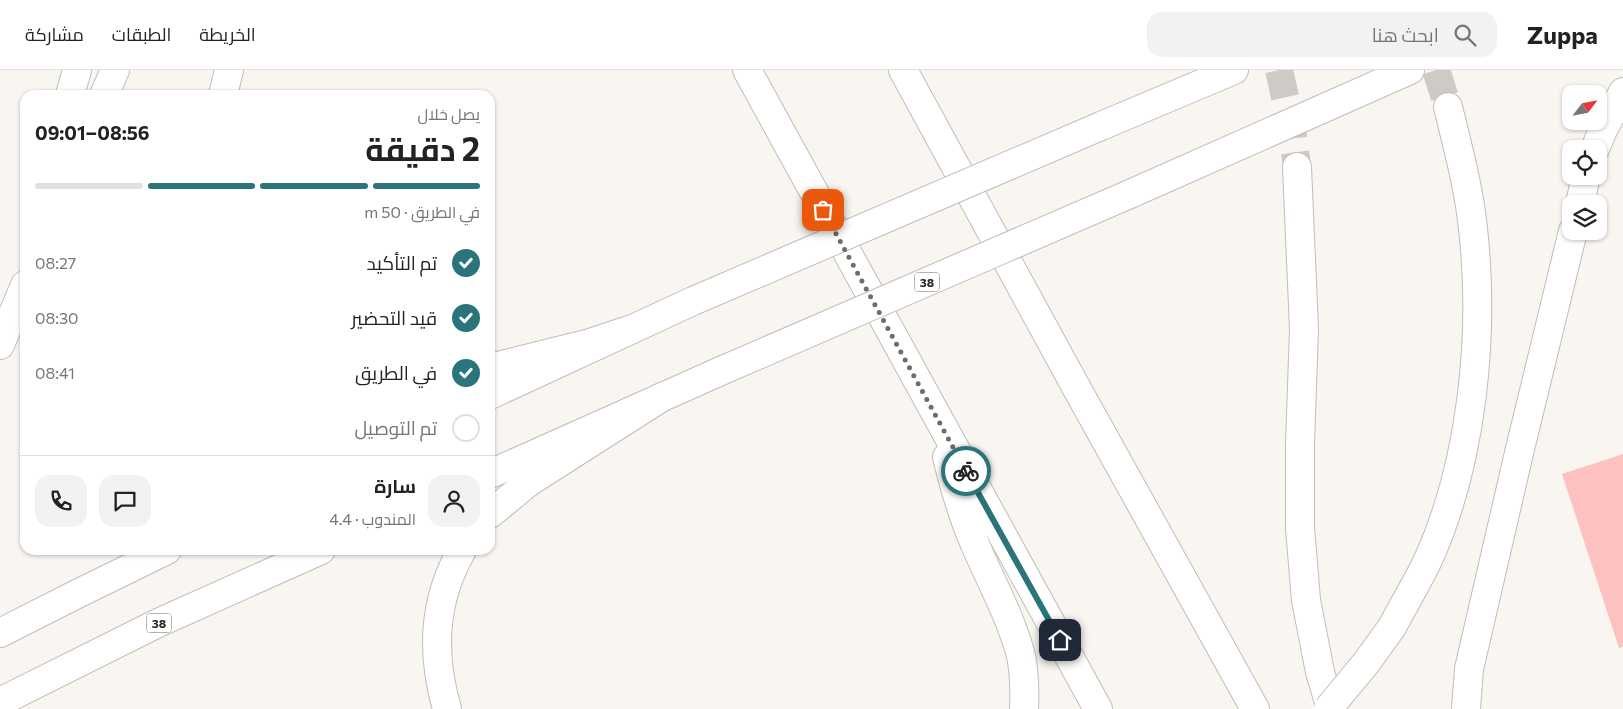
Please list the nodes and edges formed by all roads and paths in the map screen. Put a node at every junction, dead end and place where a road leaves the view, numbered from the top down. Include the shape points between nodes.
1 (77, 70) edge
2 (115, 70) edge
3 (229, 70) edge
4 (903, 70) edge
5 (1234, 70) edge
6 (1410, 70) edge
7 (747, 72) edge
8 (71, 90) edge
9 (106, 90) edge
10 (224, 90) edge
11 (1623, 92) edge
12 (1448, 107) tunnel mouth
13 (1599, 140) edge
14 (1297, 168) tunnel mouth
15 (1571, 240) edge
16 (20, 286) edge
17 (20, 297) edge
18 (12, 317) junction
19 (629, 330) junction
20 (0, 346) edge
21 (906, 362) junction
22 (495, 367) edge
23 (495, 392) edge
24 (662, 397) junction
25 (495, 472) edge
26 (495, 510) edge
27 (158, 555) edge
28 (310, 555) edge
29 (459, 555) edge
30 (0, 633) edge
31 (0, 702) edge
32 (1467, 707) edge
33 (447, 709) edge
34 (1024, 709) edge
35 (1098, 709) edge
36 (1255, 709) edge
37 (1330, 709) edge

1 - 8 main road
2 - 9 main road
3 - 10 main road
4 - 36 main road
5 - 19 main road, bridge
6 - 24 main road, 38, bridge
7 - 21 main road
11 - 13 main road
12 - 37 main road, bridge via 1464,170 1474,230 1476,368 1469,419 1448,506 1428,559 1392,627
14 - 37 main road via 1304,329 1300,528 1306,600
15 - 32 main road via 1469,669
16 - 18 main road
17 - 18 main road
18 - 20 main road
19 - 22 main road
19 - 23 main road
21 - 34 main road via 940,440 973,541 1020,653
21 - 35 main road
24 - 25 main road, 38
24 - 26 main road via 529,482
27 - 30 main road
28 - 31 main road, 38 via 158,624
29 - 33 main road via 442,597 437,628 437,659

